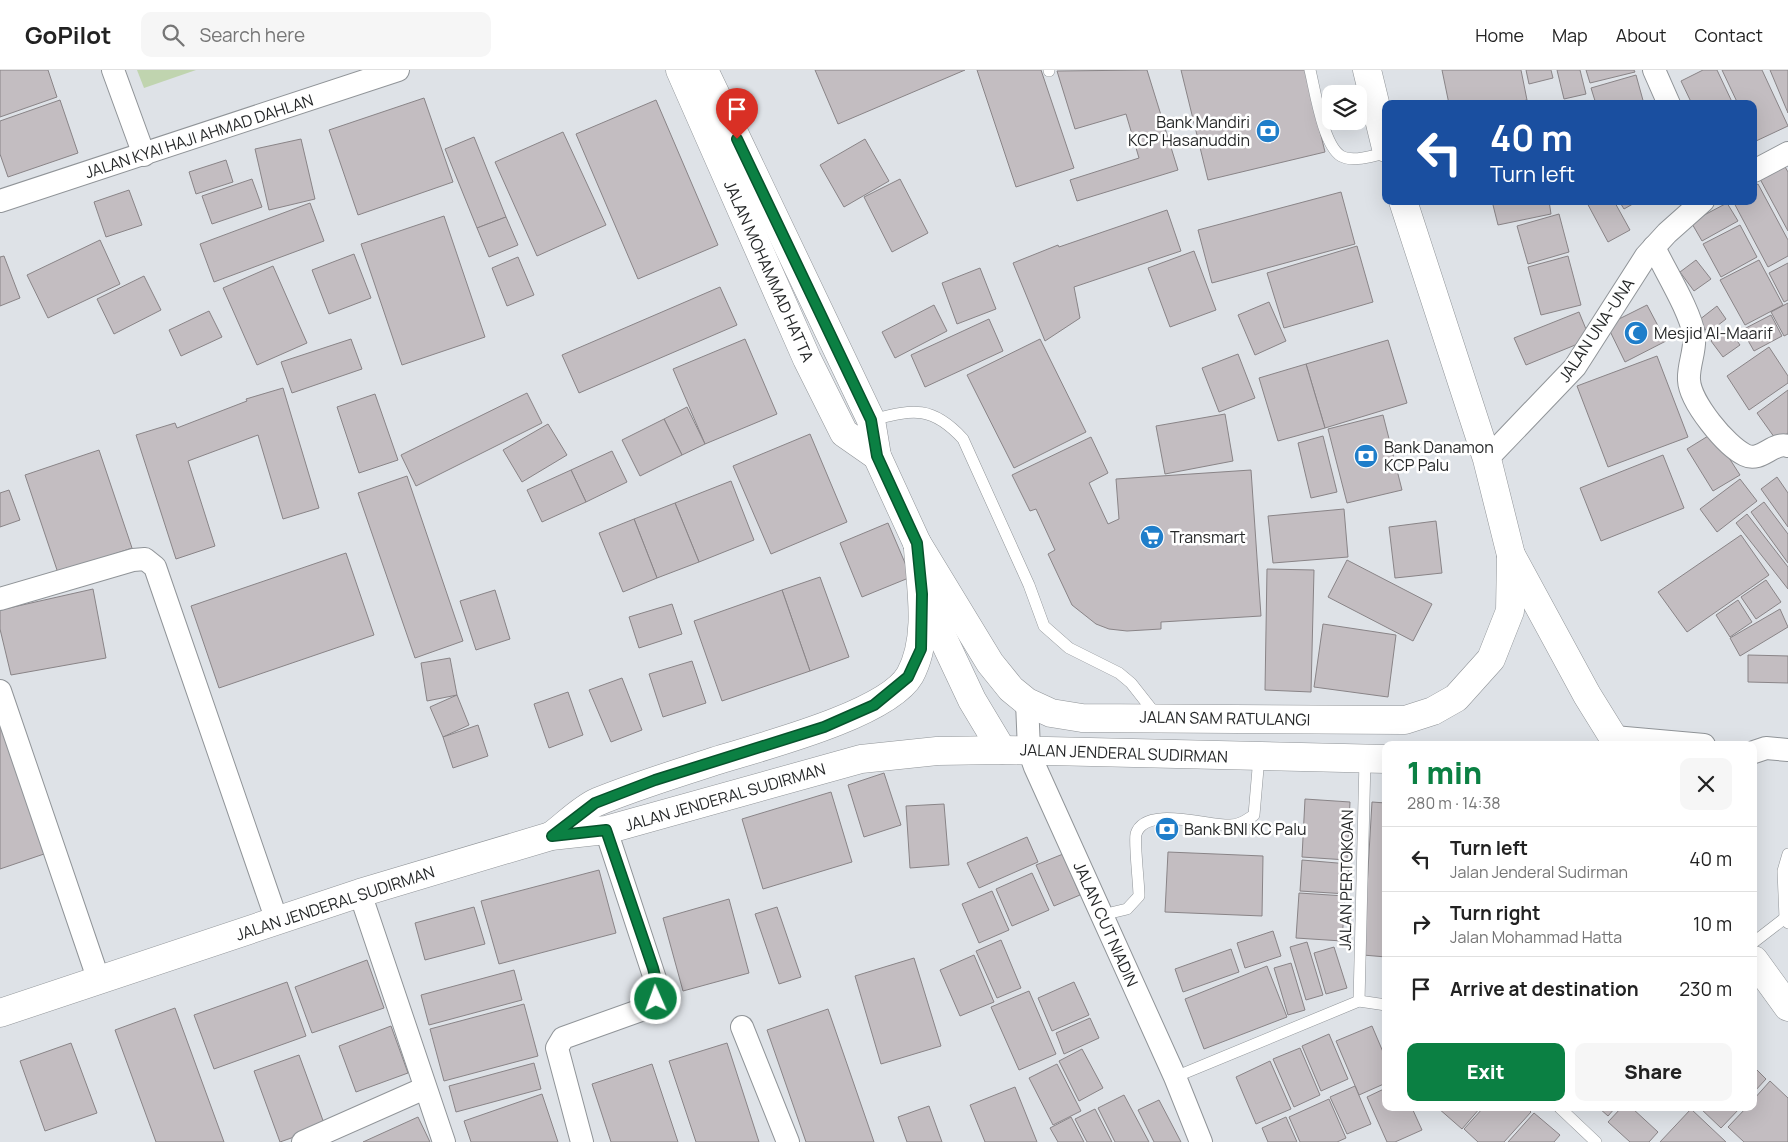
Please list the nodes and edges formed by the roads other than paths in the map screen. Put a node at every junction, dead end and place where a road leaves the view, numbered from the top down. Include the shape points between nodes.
1 (112, 70) edge
2 (398, 70) edge
3 (680, 70) edge
4 (704, 70) edge
5 (1310, 70) edge
6 (1367, 70) edge
7 (1654, 70) edge
8 (1667, 100) edge
9 (1382, 132) edge
10 (1788, 153) edge
11 (1382, 154) edge
12 (144, 155) junction
13 (1757, 169) edge
14 (0, 201) edge
15 (1404, 205) edge
16 (1699, 205) edge
17 (1654, 247) junction
18 (857, 426) junction
19 (1788, 446) edge
20 (1487, 459) junction
21 (917, 543) junction
22 (1511, 555) junction
23 (922, 594) junction
24 (0, 600) edge
25 (0, 691) edge
26 (1027, 702) junction
27 (1158, 717) junction
28 (1616, 741) edge
29 (1758, 749) edge
30 (1002, 750) junction
31 (1030, 750) junction
32 (1788, 750) edge
33 (1259, 757) junction
34 (1375, 759) edge
35 (606, 830) junction
36 (552, 836) junction
37 (1788, 854) edge
38 (360, 893) junction
39 (1102, 915) junction
40 (1786, 920) edge
41 (277, 921) junction
42 (1757, 940) edge
43 (1757, 964) edge
44 (99, 981) junction
45 (1359, 1001) junction
46 (1382, 1004) edge
47 (1788, 1007) edge
48 (0, 1013) edge
49 (742, 1027) dead end
50 (1175, 1077) junction
51 (424, 1088) junction
52 (1563, 1111) edge
53 (303, 1142) edge
54 (444, 1142) edge
55 (582, 1142) edge
56 (788, 1142) edge
57 (1201, 1142) edge
58 (1596, 1142) edge

1 - 12 street
2 - 12 street, JALAN KYAI HAJI AHMAD DAHLAN
3 - 18 main road, JALAN MOHAMMAD HATTA via 808,359
4 - 18 main road, JALAN MOHAMMAD HATTA
5 - 11 lane via 1332,146 1341,156 1353,159
6 - 9 main road
7 - 8 street
10 - 13 street
12 - 14 street, JALAN KYAI HAJI AHMAD DAHLAN
15 - 20 main road
16 - 17 street, JALAN UNA-UNA
17 - 19 street via 1694,334 1689,378 1699,408 1735,449 1747,456 1760,456 1778,446
17 - 20 street, JALAN UNA-UNA via 1624,288 1575,367
18 - 21 main road, JALAN MOHAMMAD HATTA via 877,456
18 - 27 lane via 912,411 930,414 949,424 963,439 1029,585 1044,626 1069,648 1119,673
20 - 22 main road
21 - 23 main road, JALAN MOHAMMAD HATTA
21 - 26 main road, JALAN SAM RATULANGI via 990,663 1011,689
22 - 27 main road, JALAN SAM RATULANGI via 1510,611 1491,659 1456,698 1433,711 1405,720
22 - 28 main road via 1587,695
23 - 30 main road via 972,700
23 - 36 main road, JALAN MOHAMMAD HATTA via 921,649 916,663 908,677 874,705 824,727 655,780 595,803
24 - 41 street via 133,560 145,559 155,567
25 - 44 street
26 - 27 main road, JALAN SAM RATULANGI via 1051,713 1082,718
26 - 31 street, JALAN CUT NIADIN
29 - 32 street
30 - 31 main road, JALAN JENDERAL SUDIRMAN
30 - 35 main road, JALAN JENDERAL SUDIRMAN via 937,750 861,759
31 - 33 main road, JALAN JENDERAL SUDIRMAN
31 - 39 street, JALAN CUT NIADIN
33 - 34 main road, JALAN JENDERAL SUDIRMAN
33 - 39 lane via 1254,814 1243,823 1229,825 1160,818 1144,824 1136,835 1139,896 1127,909
34 - 45 lane, JALAN PERTOKOAN
35 - 36 main road, JALAN JENDERAL SUDIRMAN
35 - 55 street via 658,988 656,999 644,1009 563,1038 557,1048
36 - 38 main road, JALAN JENDERAL SUDIRMAN
37 - 40 lane via 1782,871
38 - 41 main road, JALAN JENDERAL SUDIRMAN
38 - 51 street via 403,1014
39 - 50 street, JALAN CUT NIADIN
40 - 42 lane
41 - 44 main road, JALAN JENDERAL SUDIRMAN
43 - 47 main road
44 - 48 main road, JALAN JENDERAL SUDIRMAN
45 - 46 lane
45 - 50 lane
49 - 56 street
50 - 57 street, JALAN CUT NIADIN
51 - 53 street
51 - 54 street
52 - 58 lane

